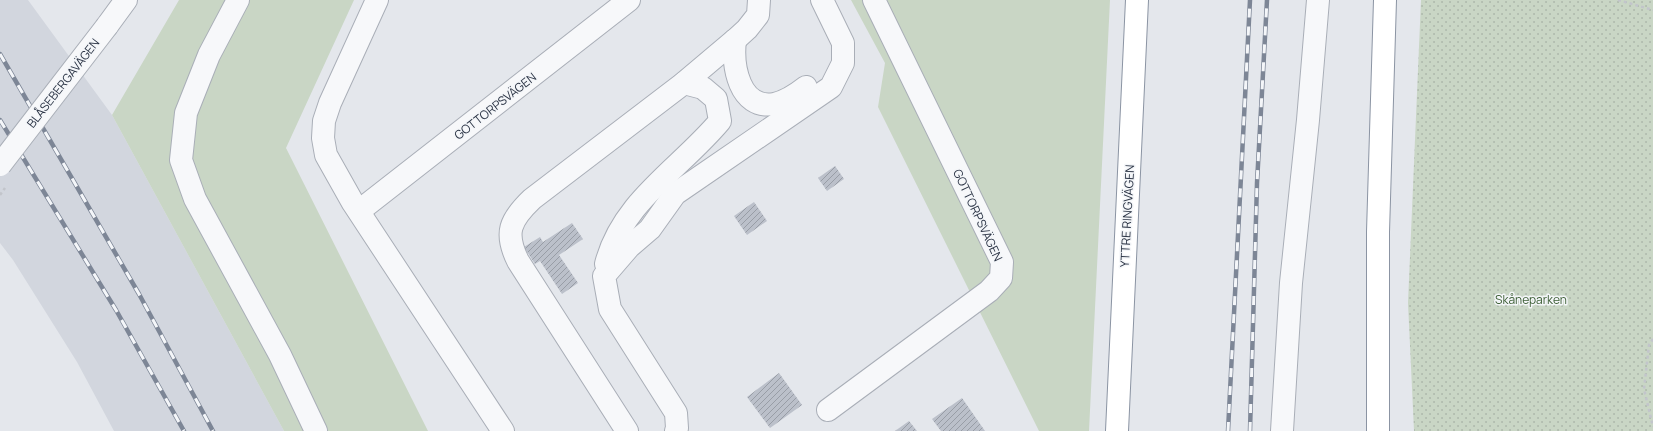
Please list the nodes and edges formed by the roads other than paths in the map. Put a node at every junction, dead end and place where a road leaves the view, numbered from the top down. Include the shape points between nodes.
1 (126, 0) edge
2 (238, 0) edge
3 (377, 0) edge
4 (630, 0) edge
5 (759, 0) edge
6 (808, 0) edge
7 (822, 0) edge
8 (835, 0) edge
9 (874, 0) edge
10 (1137, 0) edge
11 (1318, 0) edge
12 (1385, 0) edge
13 (735, 40) junction
14 (684, 83) junction
15 (0, 165) edge
16 (359, 211) junction
17 (650, 229) junction
18 (604, 276) junction
19 (828, 410) dead end
20 (676, 422) edge
21 (316, 431) edge
22 (503, 431) edge
23 (627, 431) edge
24 (689, 431) edge
25 (1117, 431) edge
26 (1282, 431) edge
27 (1378, 431) edge

1 - 15 street, BLÅSEBERGAVÄGEN, bridge
2 - 21 street via 210,55 186,113 181,160 194,199 280,355
3 - 16 street via 324,121 326,155
4 - 16 street, GOTTORPSVÄGEN
5 - 13 street via 758,15
6 - 13 street via 832,41 831,56 822,76 782,102 762,104 745,92 735,66
7 - 17 street via 843,43 843,63 831,87 675,194
8 - 17 street via 857,50 853,75 840,96 679,206
9 - 19 street, GOTTORPSVÄGEN via 1002,262 1001,278 989,291
10 - 25 highway, YTTRE RINGVÄGEN
11 - 26 street via 1291,283
12 - 27 highway via 1378,232
13 - 14 street
14 - 18 street via 702,88 716,99 720,121 702,142 650,189 632,211 606,262
14 - 23 street via 532,199 512,222 509,236 511,248 518,261
16 - 22 street
17 - 18 street via 629,247
18 - 20 street via 610,309 666,394
20 - 24 street

